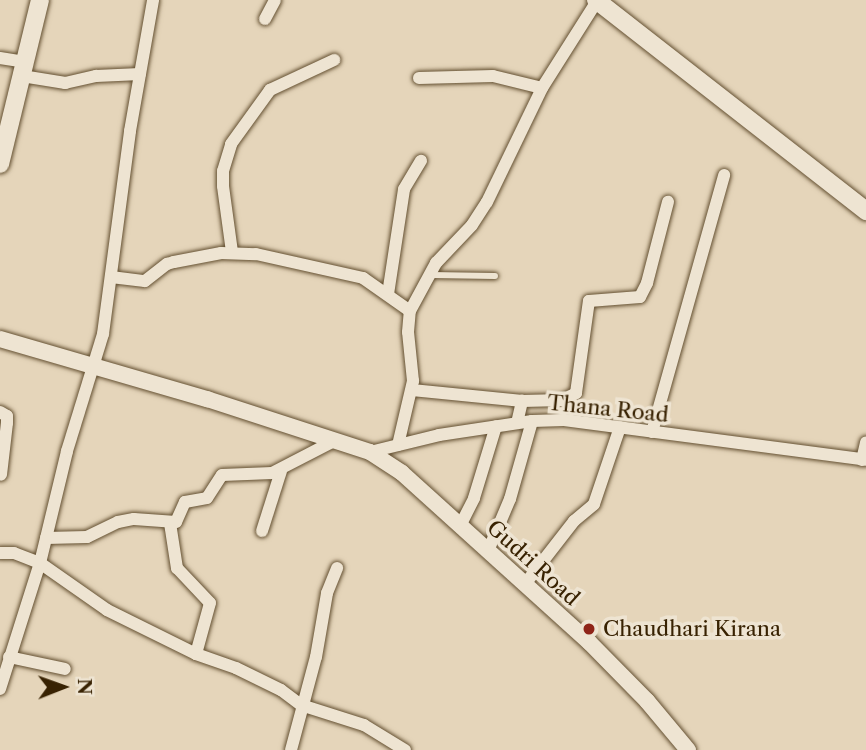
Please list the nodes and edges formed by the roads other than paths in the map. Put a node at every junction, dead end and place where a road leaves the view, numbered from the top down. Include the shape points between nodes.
1 (40, 0) edge
2 (153, 0) edge
3 (275, 0) edge
4 (597, 1) edge
5 (265, 19) dead end
6 (0, 58) edge
7 (334, 60) dead end
8 (23, 69) junction
9 (140, 74) junction
10 (419, 78) dead end
11 (542, 88) junction
12 (421, 161) dead end
13 (0, 164) edge
14 (724, 175) dead end
15 (668, 202) dead end
16 (866, 211) edge
17 (232, 252) junction
18 (429, 275) junction
19 (495, 276) dead end
20 (111, 277) junction
21 (388, 294) junction
22 (410, 311) junction
23 (0, 339) edge
24 (93, 366) junction
25 (412, 390) junction
26 (522, 401) junction
27 (0, 412) edge
28 (532, 421) junction
29 (517, 423) junction
30 (496, 426) junction
31 (620, 427) junction
32 (652, 432) junction
33 (334, 441) junction
34 (866, 442) edge
35 (398, 444) junction
36 (370, 452) junction
37 (864, 460) edge
38 (281, 471) junction
39 (1, 475) edge
40 (170, 523) junction
41 (460, 526) junction
42 (262, 531) dead end
43 (47, 538) junction
44 (488, 551) junction
45 (0, 553) edge
46 (40, 564) junction
47 (337, 568) dead end
48 (525, 584) junction
49 (196, 654) junction
50 (9, 657) junction
51 (65, 669) dead end
52 (0, 689) edge
53 (301, 705) junction
54 (291, 750) edge
55 (405, 750) edge
56 (688, 750) edge

1 - 8 main road
2 - 9 street
3 - 5 street
4 - 11 street
4 - 16 main road
6 - 8 street
7 - 17 street via 270,90 231,144 223,186
8 - 9 street via 65,83
8 - 13 main road
9 - 20 street
10 - 11 street via 485,76
11 - 18 street via 487,202
12 - 21 street via 404,189
14 - 32 street
15 - 26 street via 640,297 589,301 576,393 563,400
17 - 20 street via 167,264 145,281
17 - 21 street via 352,274
18 - 19 lane
18 - 22 street
20 - 24 street
21 - 22 street
22 - 25 street
23 - 24 street, Gudri Road
24 - 33 street, Gudri Road
24 - 43 street
25 - 26 street
25 - 35 street
26 - 29 street
27 - 39 street via 7,416
28 - 29 street, Thana Road
28 - 31 street, Thana Road
28 - 44 street via 510,499
29 - 30 street, Thana Road
30 - 35 street, Thana Road
30 - 41 street via 474,498
31 - 32 street, Thana Road
31 - 48 street via 594,504 574,521
32 - 37 street, Thana Road
33 - 36 street, Gudri Road
33 - 38 street
34 - 37 street
35 - 36 street, Thana Road
36 - 41 street, Gudri Road
38 - 40 street via 222,475 208,498 185,502 180,518
38 - 42 street
40 - 43 street via 124,520 87,537
40 - 49 street via 177,568 210,603
41 - 44 street, Gudri Road
43 - 46 street
44 - 48 street, Gudri Road
45 - 46 street via 14,553
46 - 49 street via 107,610
46 - 50 street
47 - 53 street
48 - 56 street, Gudri Road via 647,701
49 - 53 street via 236,668
50 - 51 street
50 - 52 street
53 - 54 street
53 - 55 street via 364,725

